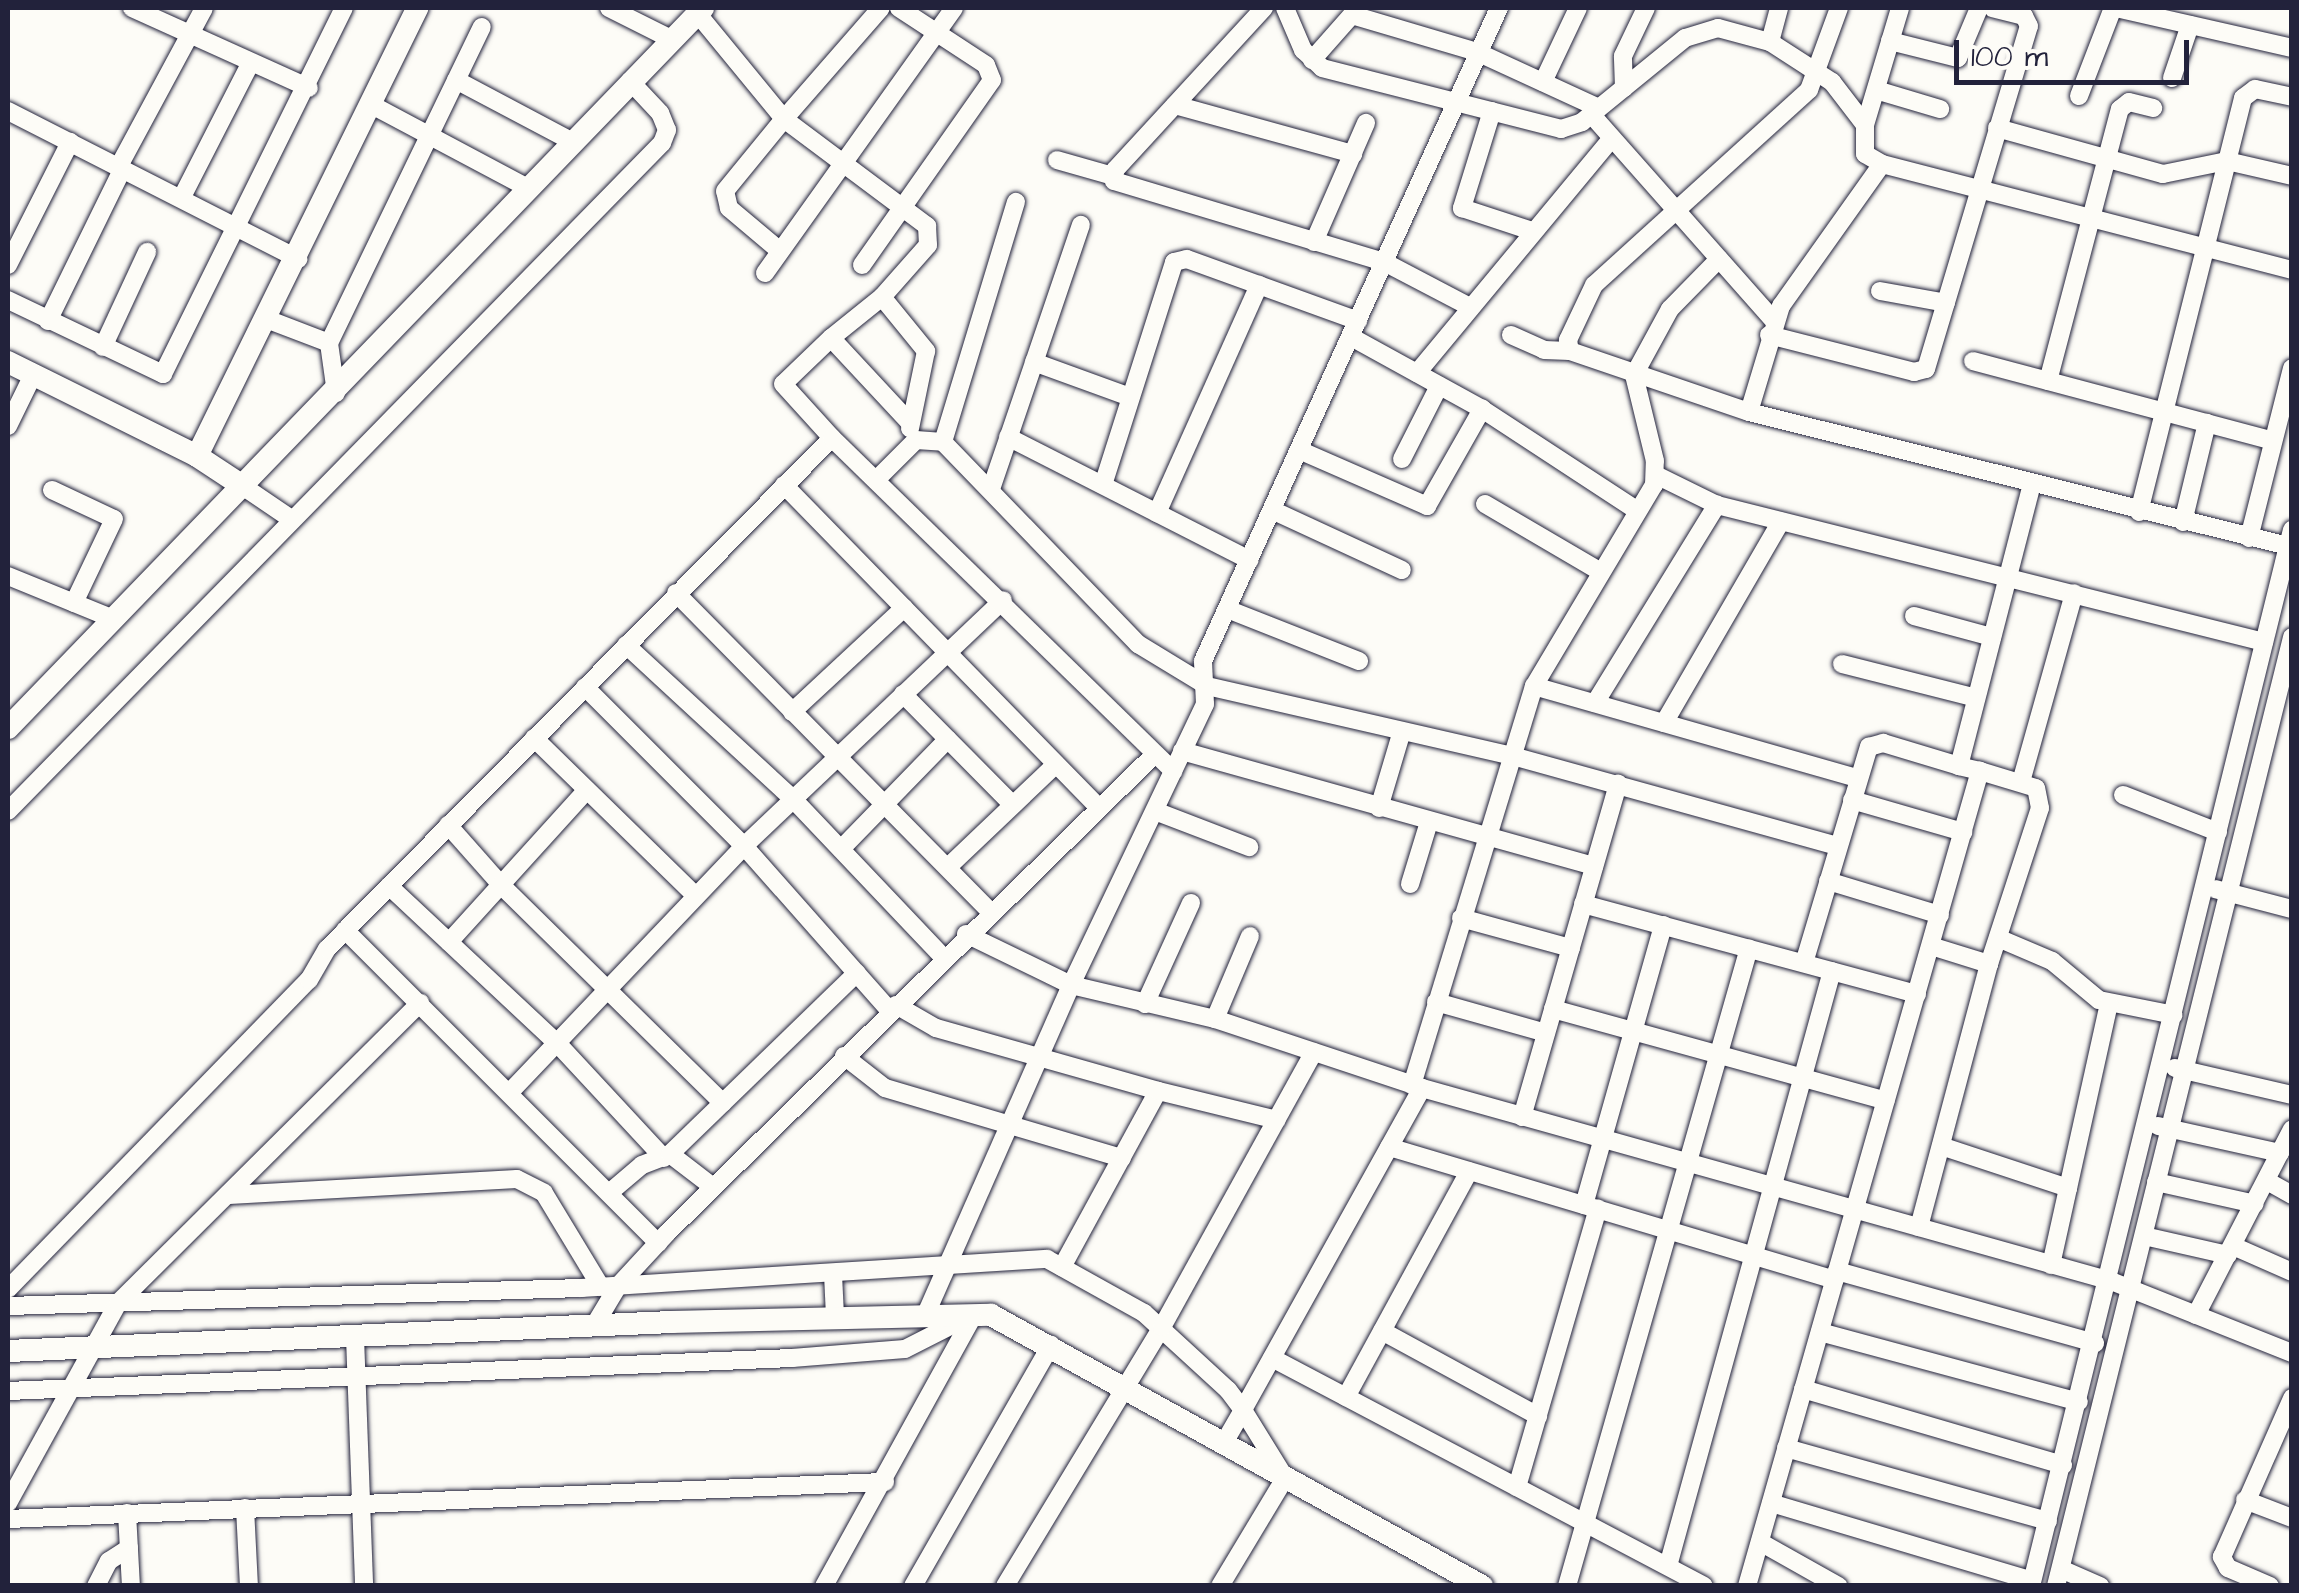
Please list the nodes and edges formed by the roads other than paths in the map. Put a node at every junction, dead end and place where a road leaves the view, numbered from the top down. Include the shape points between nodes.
1 (204, 8) edge
2 (344, 8) edge
3 (417, 8) edge
4 (609, 8) edge
5 (880, 8) edge
6 (899, 8) edge
7 (954, 8) edge
8 (1264, 8) edge
9 (1285, 8) edge
10 (1499, 8) edge
11 (1578, 8) edge
12 (1646, 8) edge
13 (1779, 8) edge
14 (1839, 8) edge
15 (1900, 8) edge
16 (1980, 8) edge
17 (1993, 8) edge
18 (2114, 8) edge
19 (139, 9) edge
20 (702, 9) edge
21 (1355, 11) edge
22 (2029, 14) edge
23 (2190, 24) junction
24 (482, 27) dead end
25 (934, 30) junction
26 (189, 39) junction
27 (671, 40) junction
28 (1890, 41) junction
29 (1770, 42) junction
30 (2292, 48) edge
31 (1477, 52) junction
32 (1312, 60) junction
33 (249, 66) junction
34 (1820, 73) junction
35 (2172, 78) dead end
36 (456, 80) junction
37 (630, 81) junction
38 (1543, 82) junction
39 (309, 88) junction
40 (1624, 88) junction
41 (1876, 90) junction
42 (2079, 96) dead end
43 (2292, 97) edge
44 (1455, 102) junction
45 (370, 104) junction
46 (1175, 105) junction
47 (2154, 108) dead end
48 (1940, 109) dead end
49 (1492, 111) junction
50 (1595, 111) junction
51 (10, 118) edge
52 (784, 119) junction
53 (1366, 124) dead end
54 (1865, 125) junction
55 (1997, 128) junction
56 (428, 135) junction
57 (1612, 138) junction
58 (572, 141) junction
59 (70, 142) junction
60 (1353, 154) junction
61 (2106, 158) junction
62 (1057, 160) dead end
63 (2227, 161) junction
64 (841, 162) junction
65 (1882, 164) junction
66 (121, 167) junction
67 (1112, 176) junction
68 (2292, 176) edge
69 (1979, 186) junction
70 (526, 187) junction
71 (182, 196) junction
72 (1016, 202) dead end
73 (1674, 208) junction
74 (902, 209) junction
75 (2090, 218) junction
76 (236, 224) junction
77 (1081, 225) dead end
78 (1532, 231) junction
79 (1314, 242) junction
80 (2205, 248) junction
81 (780, 251) junction
82 (146, 252) dead end
83 (298, 259) junction
84 (1719, 259) junction
85 (1384, 262) junction
86 (8, 265) edge
87 (862, 265) dead end
88 (2292, 270) edge
89 (766, 272) dead end
90 (1259, 285) junction
91 (1880, 292) dead end
92 (882, 297) junction
93 (8, 300) edge
94 (1946, 303) junction
95 (1470, 307) junction
96 (48, 320) junction
97 (269, 320) junction
98 (1771, 328) junction
99 (1354, 329) junction
100 (1511, 335) dead end
101 (830, 338) junction
102 (329, 343) junction
103 (103, 347) junction
104 (1570, 350) junction
105 (1973, 361) dead end
106 (8, 362) edge
107 (1034, 362) junction
108 (2292, 368) edge
109 (1417, 373) junction
110 (32, 375) junction
111 (1634, 375) junction
112 (2048, 381) junction
113 (1439, 386) junction
114 (336, 393) junction
115 (1130, 397) junction
116 (1482, 409) junction
117 (1749, 412) junction
118 (2164, 412) junction
119 (909, 422) junction
120 (2207, 423) junction
121 (8, 426) edge
122 (1008, 437) junction
123 (832, 438) junction
124 (916, 440) junction
125 (2273, 441) junction
126 (943, 442) junction
127 (1299, 450) junction
128 (197, 456) junction
129 (1402, 459) dead end
130 (1656, 475) junction
131 (877, 479) junction
132 (784, 485) junction
133 (1103, 485) junction
134 (2030, 487) junction
135 (244, 488) junction
136 (991, 489) junction
137 (52, 490) dead end
138 (1485, 504) dead end
139 (1717, 505) junction
140 (1272, 510) junction
141 (1638, 510) junction
142 (2139, 512) junction
143 (1157, 513) junction
144 (291, 519) junction
145 (1780, 520) junction
146 (2183, 522) junction
147 (2249, 538) junction
148 (2290, 541) edge
149 (1249, 560) junction
150 (1402, 570) dead end
151 (1601, 572) junction
152 (8, 576) edge
153 (2008, 576) junction
154 (676, 593) junction
155 (2074, 593) junction
156 (1003, 600) junction
157 (74, 603) junction
158 (904, 608) junction
159 (1227, 609) junction
160 (1914, 616) dead end
161 (2270, 617) junction
162 (111, 618) junction
163 (2292, 623) edge
164 (2292, 636) edge
165 (1992, 637) junction
166 (2264, 642) junction
167 (626, 644) junction
168 (947, 652) junction
169 (1359, 661) dead end
170 (1842, 664) dead end
171 (1207, 686) junction
172 (1534, 686) junction
173 (585, 687) junction
174 (903, 694) junction
175 (1976, 698) junction
176 (1595, 703) junction
177 (792, 712) junction
178 (12, 716) edge
179 (1664, 723) junction
180 (1402, 731) junction
181 (534, 738) junction
182 (948, 739) junction
183 (2238, 748) junction
184 (1182, 751) junction
185 (2261, 754) junction
186 (1154, 755) junction
187 (1509, 755) junction
188 (836, 758) junction
189 (1056, 764) junction
190 (1959, 766) junction
191 (1980, 771) junction
192 (1173, 772) junction
193 (1858, 778) junction
194 (2021, 782) junction
195 (1618, 784) junction
196 (587, 790) junction
197 (2123, 795) dead end
198 (793, 799) junction
199 (1852, 800) junction
200 (1013, 805) junction
201 (883, 806) junction
202 (1096, 806) junction
203 (1380, 808) junction
204 (8, 811) edge
205 (1155, 812) junction
206 (2244, 821) junction
207 (1430, 822) junction
208 (2220, 823) junction
209 (448, 825) junction
210 (1963, 832) junction
211 (1485, 837) junction
212 (744, 846) junction
213 (1838, 846) junction
214 (1249, 847) dead end
215 (841, 849) junction
216 (1594, 866) junction
217 (948, 868) junction
218 (1828, 881) junction
219 (1410, 884) dead end
220 (501, 885) junction
221 (388, 886) junction
222 (2205, 887) junction
223 (2226, 892) junction
224 (696, 896) junction
225 (1192, 903) dead end
226 (1583, 904) junction
227 (2292, 910) edge
228 (990, 911) junction
229 (1940, 915) junction
230 (1461, 918) junction
231 (1664, 926) junction
232 (345, 930) junction
233 (966, 934) junction
234 (1250, 936) dead end
235 (1998, 938) junction
236 (448, 942) junction
237 (1931, 946) junction
238 (1570, 948) junction
239 (1749, 948) junction
240 (943, 957) junction
241 (1804, 963) junction
242 (1989, 964) junction
243 (1832, 971) junction
244 (857, 973) junction
245 (1071, 985) junction
246 (608, 990) junction
247 (1917, 994) junction
248 (1436, 1002) junction
249 (420, 1003) junction
250 (2108, 1003) junction
251 (1145, 1004) junction
252 (893, 1008) junction
253 (1553, 1009) junction
254 (2174, 1015) junction
255 (1215, 1019) junction
256 (1633, 1032) junction
257 (1546, 1034) junction
258 (556, 1044) junction
259 (1314, 1052) junction
260 (1719, 1055) junction
261 (844, 1056) junction
262 (1043, 1056) junction
263 (2162, 1065) junction
264 (2183, 1070) junction
265 (1802, 1078) junction
266 (1417, 1087) junction
267 (1158, 1090) junction
268 (510, 1092) junction
269 (2292, 1096) edge
270 (1886, 1101) junction
271 (723, 1103) junction
272 (1522, 1117) junction
273 (1277, 1120) junction
274 (2148, 1124) junction
275 (1011, 1126) junction
276 (2169, 1129) junction
277 (2292, 1129) edge
278 (1603, 1140) junction
279 (1940, 1146) junction
280 (1389, 1147) junction
281 (2280, 1154) junction
282 (667, 1156) junction
283 (1122, 1158) junction
284 (1689, 1162) junction
285 (1469, 1171) junction
286 (2267, 1180) junction
287 (2156, 1182) junction
288 (1773, 1185) junction
289 (713, 1187) junction
290 (2068, 1188) junction
291 (609, 1193) junction
292 (228, 1195) junction
293 (2292, 1196) edge
294 (2255, 1204) junction
295 (1591, 1207) junction
296 (1855, 1209) junction
297 (1919, 1227) junction
298 (1669, 1231) junction
299 (2144, 1236) junction
300 (658, 1243) junction
301 (2230, 1250) junction
302 (1754, 1256) junction
303 (2051, 1264) junction
304 (947, 1266) junction
305 (1062, 1268) junction
306 (2292, 1272) edge
307 (833, 1274) junction
308 (1836, 1275) junction
309 (2111, 1281) junction
310 (609, 1287) junction
311 (8, 1289) edge
312 (2131, 1289) junction
313 (118, 1302) junction
314 (8, 1306) edge
315 (926, 1314) junction
316 (974, 1314) junction
317 (2196, 1315) junction
318 (835, 1316) junction
319 (594, 1326) junction
320 (1162, 1327) junction
321 (1382, 1331) junction
322 (1820, 1332) junction
323 (355, 1337) junction
324 (2094, 1343) junction
325 (1051, 1345) junction
326 (93, 1346) junction
327 (8, 1351) edge
328 (2292, 1353) edge
329 (1272, 1358) junction
330 (356, 1375) junction
331 (70, 1387) junction
332 (1122, 1388) junction
333 (1803, 1390) junction
334 (8, 1391) edge
335 (1346, 1397) junction
336 (2292, 1398) edge
337 (2079, 1402) junction
338 (1242, 1410) junction
339 (1538, 1416) junction
340 (2284, 1436) edge
341 (1223, 1444) junction
342 (1786, 1448) junction
343 (2063, 1465) junction
344 (1285, 1478) junction
345 (885, 1482) junction
346 (1517, 1487) junction
347 (2245, 1500) junction
348 (8, 1503) edge
349 (361, 1503) junction
350 (1770, 1504) junction
351 (246, 1508) junction
352 (127, 1512) junction
353 (8, 1518) edge
354 (2292, 1518) edge
355 (2048, 1521) junction
356 (1585, 1522) junction
357 (1760, 1542) junction
358 (129, 1548) junction
359 (1668, 1566) junction
360 (2059, 1578) edge
361 (2032, 1583) edge
362 (96, 1586) edge
363 (131, 1586) edge
364 (248, 1586) edge
365 (364, 1586) edge
366 (824, 1586) edge
367 (913, 1586) edge
368 (1005, 1586) edge
369 (1220, 1586) edge
370 (1482, 1586) edge
371 (1567, 1586) edge
372 (1704, 1586) edge
373 (1747, 1586) edge
374 (1838, 1586) edge
375 (2100, 1586) edge
376 (2270, 1586) edge

1 - 26 street
2 - 39 street
3 - 45 street
4 - 27 street
5 - 52 street
6 - 25 street
7 - 25 street
8 - 46 street
9 - 32 street
10 - 31 street
11 - 38 street
12 - 40 street via 1623,56
13 - 29 street
14 - 34 street
15 - 28 street
16 - 28 street via 1958,58
17 - 22 street
18 - 23 street
18 - 42 street
19 - 26 street
20 - 27 street
20 - 52 street
21 - 31 street
21 - 32 street
22 - 55 street
23 - 30 street
23 - 35 street
24 - 36 street
25 - 64 street
25 - 74 street via 986,65 992,80
26 - 33 street
26 - 66 street
27 - 37 street
28 - 41 street
29 - 34 street
29 - 40 street via 1706,28
31 - 38 street
31 - 44 street
32 - 44 street via 1336,74
33 - 39 street
33 - 71 street
34 - 54 street
34 - 73 street via 1799,102
36 - 56 street
36 - 58 street
37 - 58 street
37 - 144 street via 660,113 668,130 662,144
38 - 50 street
39 - 76 street
40 - 50 street
41 - 48 street
41 - 54 street
43 - 63 street via 2246,92
44 - 49 street
44 - 85 street
45 - 56 street
45 - 83 street
46 - 60 street
46 - 67 street
47 - 61 street via 2123,104
49 - 50 street via 1561,129
49 - 78 street via 1462,208
50 - 57 street
51 - 59 street
52 - 64 street
52 - 81 street via 725,192 729,208
53 - 60 street
54 - 65 street via 1865,154
55 - 61 street
55 - 69 street
56 - 70 street
56 - 102 street
57 - 73 street
57 - 78 street
58 - 70 street
59 - 66 street
59 - 86 street
60 - 79 street
61 - 63 street via 2163,174
61 - 75 street
62 - 67 street
63 - 68 street
63 - 80 street
64 - 74 street
64 - 81 street
65 - 69 street
65 - 98 street
66 - 71 street
66 - 96 street
67 - 79 street via 1120,185
69 - 75 street
69 - 94 street
70 - 114 street
71 - 76 street
72 - 126 street
73 - 84 street
73 - 104 street via 1594,285 1568,340
74 - 87 street
74 - 92 street via 931,237
75 - 80 street
75 - 112 street
76 - 83 street
76 - 103 street via 163,374
77 - 107 street
78 - 95 street
79 - 85 street
80 - 88 street
80 - 118 street
81 - 89 street
82 - 103 street
83 - 97 street
84 - 98 street
84 - 111 street via 1670,309
85 - 95 street
85 - 99 street
90 - 99 street
90 - 115 street via 1187,259 1174,262
90 - 143 street
91 - 94 street
92 - 101 street
92 - 119 street via 926,351
93 - 96 street
94 - 98 street via 1920,372
95 - 109 street
96 - 103 street
97 - 102 street
97 - 128 street
98 - 117 street
99 - 109 street
99 - 127 street
100 - 104 street via 1544,350
101 - 119 street
101 - 123 street via 783,384
102 - 114 street
104 - 111 street
105 - 112 street
106 - 110 street
107 - 115 street
107 - 122 street
108 - 125 street
109 - 113 street
110 - 121 street
110 - 128 street
111 - 117 street
111 - 130 street
112 - 118 street
113 - 116 street
113 - 129 street
114 - 135 street
115 - 133 street
116 - 127 street via 1427,506
116 - 141 street
117 - 134 street
118 - 120 street
118 - 142 street
119 - 124 street
120 - 125 street
120 - 146 street
122 - 133 street
122 - 136 street
123 - 131 street
123 - 132 street
124 - 126 street
124 - 131 street
125 - 147 street
126 - 136 street
127 - 140 street
128 - 135 street
130 - 139 street
130 - 141 street
131 - 156 street
132 - 154 street
132 - 158 street
133 - 143 street
134 - 142 street
134 - 153 street
135 - 144 street
135 - 162 street
136 - 171 street via 1138,644
137 - 157 street via 114,519
138 - 151 street
139 - 145 street
139 - 176 street
140 - 149 street
140 - 150 street
141 - 151 street
142 - 146 street
143 - 149 street
144 - 204 street
145 - 153 street
145 - 179 street
146 - 147 street
147 - 148 street
148 - 161 street
149 - 159 street
151 - 172 street
152 - 157 street
153 - 155 street
153 - 165 street
154 - 167 street
154 - 177 street
155 - 166 street
155 - 194 street
156 - 168 street
156 - 186 street
157 - 162 street
158 - 168 street
158 - 177 street
159 - 169 street
159 - 171 street via 1200,670
160 - 165 street
161 - 163 street
161 - 166 street
162 - 178 street
164 - 185 street
165 - 175 street
166 - 183 street
167 - 173 street
167 - 198 street
168 - 174 street
168 - 189 street
170 - 175 street
171 - 180 street
171 - 184 street
172 - 176 street
172 - 187 street
173 - 181 street
173 - 212 street
174 - 182 street
174 - 188 street
175 - 190 street
176 - 179 street
177 - 188 street
179 - 193 street
180 - 187 street
180 - 203 street
181 - 196 street
181 - 209 street
182 - 200 street
182 - 201 street
183 - 185 street
183 - 208 street
184 - 192 street
184 - 203 street
185 - 206 street
186 - 192 street
186 - 202 street
187 - 195 street
187 - 211 street
188 - 198 street
188 - 201 street
189 - 200 street
189 - 202 street
190 - 191 street
190 - 193 street via 1875,743
191 - 194 street
191 - 210 street
192 - 205 street
193 - 199 street
194 - 235 street via 2036,788 2040,808
195 - 213 street
195 - 216 street
196 - 220 street
196 - 224 street
197 - 208 street
198 - 212 street
198 - 215 street
199 - 210 street
199 - 213 street
200 - 217 street
201 - 215 street
201 - 217 street
202 - 228 street
203 - 207 street
205 - 214 street
205 - 245 street
206 - 208 street
206 - 223 street
207 - 211 street
207 - 219 street
208 - 222 street
209 - 220 street
209 - 221 street
210 - 229 street
211 - 216 street
211 - 230 street
212 - 224 street
212 - 244 street
213 - 218 street
215 - 240 street
216 - 226 street
217 - 228 street
218 - 229 street
218 - 241 street
220 - 236 street
220 - 246 street
221 - 232 street
221 - 236 street
222 - 223 street
222 - 254 street
223 - 227 street
223 - 264 street
224 - 246 street
225 - 251 street
226 - 231 street
226 - 238 street
228 - 233 street
229 - 237 street
230 - 238 street
230 - 248 street
231 - 239 street
231 - 256 street
232 - 249 street
232 - 311 street via 308,980
233 - 240 street
233 - 245 street
234 - 255 street
235 - 242 street
235 - 250 street via 2052,961
236 - 258 street
237 - 242 street
237 - 247 street
238 - 253 street
239 - 241 street
239 - 260 street
240 - 252 street
241 - 243 street
242 - 279 street
243 - 247 street
243 - 265 street
244 - 252 street
244 - 271 street
245 - 251 street
245 - 262 street
246 - 258 street
246 - 271 street
247 - 270 street
248 - 257 street
248 - 266 street
249 - 268 street
249 - 292 street
250 - 254 street
250 - 290 street
251 - 255 street
252 - 261 street
252 - 262 street via 936,1028
253 - 256 street
253 - 257 street
254 - 263 street
255 - 259 street
256 - 260 street
256 - 278 street
257 - 272 street
258 - 268 street
258 - 282 street
259 - 266 street
259 - 273 street
260 - 265 street
260 - 284 street
261 - 275 street via 885,1088
261 - 289 street
262 - 267 street
262 - 275 street
263 - 264 street
263 - 274 street
264 - 269 street
264 - 276 street
265 - 270 street
265 - 288 street
266 - 272 street
266 - 280 street
267 - 273 street
267 - 283 street
268 - 291 street
270 - 296 street
271 - 282 street
272 - 278 street
273 - 320 street
274 - 276 street
274 - 309 street
275 - 283 street
275 - 304 street
276 - 281 street
276 - 287 street
277 - 281 street
278 - 284 street
278 - 295 street
279 - 290 street
279 - 297 street
280 - 285 street
280 - 329 street
281 - 286 street
282 - 289 street
282 - 291 street via 642,1165
283 - 305 street
284 - 288 street
284 - 298 street
285 - 295 street
285 - 321 street
286 - 293 street
286 - 294 street
287 - 294 street
287 - 299 street
288 - 296 street
288 - 302 street
289 - 300 street
290 - 303 street
291 - 300 street
292 - 310 street via 517,1178 544,1194
292 - 313 street
294 - 301 street
295 - 298 street
295 - 339 street
296 - 297 street
296 - 308 street
297 - 303 street
298 - 302 street
298 - 356 street
299 - 301 street
299 - 312 street
300 - 310 street
301 - 306 street
301 - 317 street
302 - 308 street
302 - 359 street
303 - 309 street
304 - 305 street via 1022,1258
304 - 307 street
304 - 315 street
305 - 320 street
307 - 310 street
307 - 318 street
308 - 322 street
308 - 324 street
309 - 312 street
309 - 324 street
310 - 313 street
310 - 319 street
312 - 317 street
312 - 360 street
313 - 314 street
313 - 326 street
315 - 316 street
315 - 318 street
316 - 325 street via 1020,1327
316 - 330 street via 905,1349
316 - 345 street
317 - 328 street
318 - 319 street
319 - 323 street
320 - 332 street
320 - 338 street
321 - 335 street
321 - 339 street
322 - 333 street
322 - 337 street
323 - 326 street
323 - 330 street
324 - 337 street
325 - 332 street
325 - 367 street
326 - 327 street
326 - 331 street
329 - 335 street
329 - 338 street
330 - 331 street
330 - 349 street
331 - 334 street
331 - 348 street
332 - 341 street
332 - 368 street
333 - 342 street
333 - 343 street
335 - 346 street
336 - 340 street
337 - 343 street
338 - 341 street
338 - 344 street
339 - 346 street
340 - 347 street
341 - 344 street
342 - 350 street
342 - 355 street
343 - 355 street
344 - 369 street
344 - 370 street
345 - 349 street
345 - 366 street
346 - 356 street
347 - 354 street
347 - 376 street via 2223,1562
349 - 351 street
349 - 365 street
350 - 357 street
350 - 361 street
351 - 352 street
351 - 364 street
352 - 353 street
352 - 358 street
355 - 361 street
356 - 359 street
356 - 371 street
357 - 373 street
357 - 374 street
358 - 362 street via 109,1560
358 - 363 street
359 - 372 street
360 - 375 street

